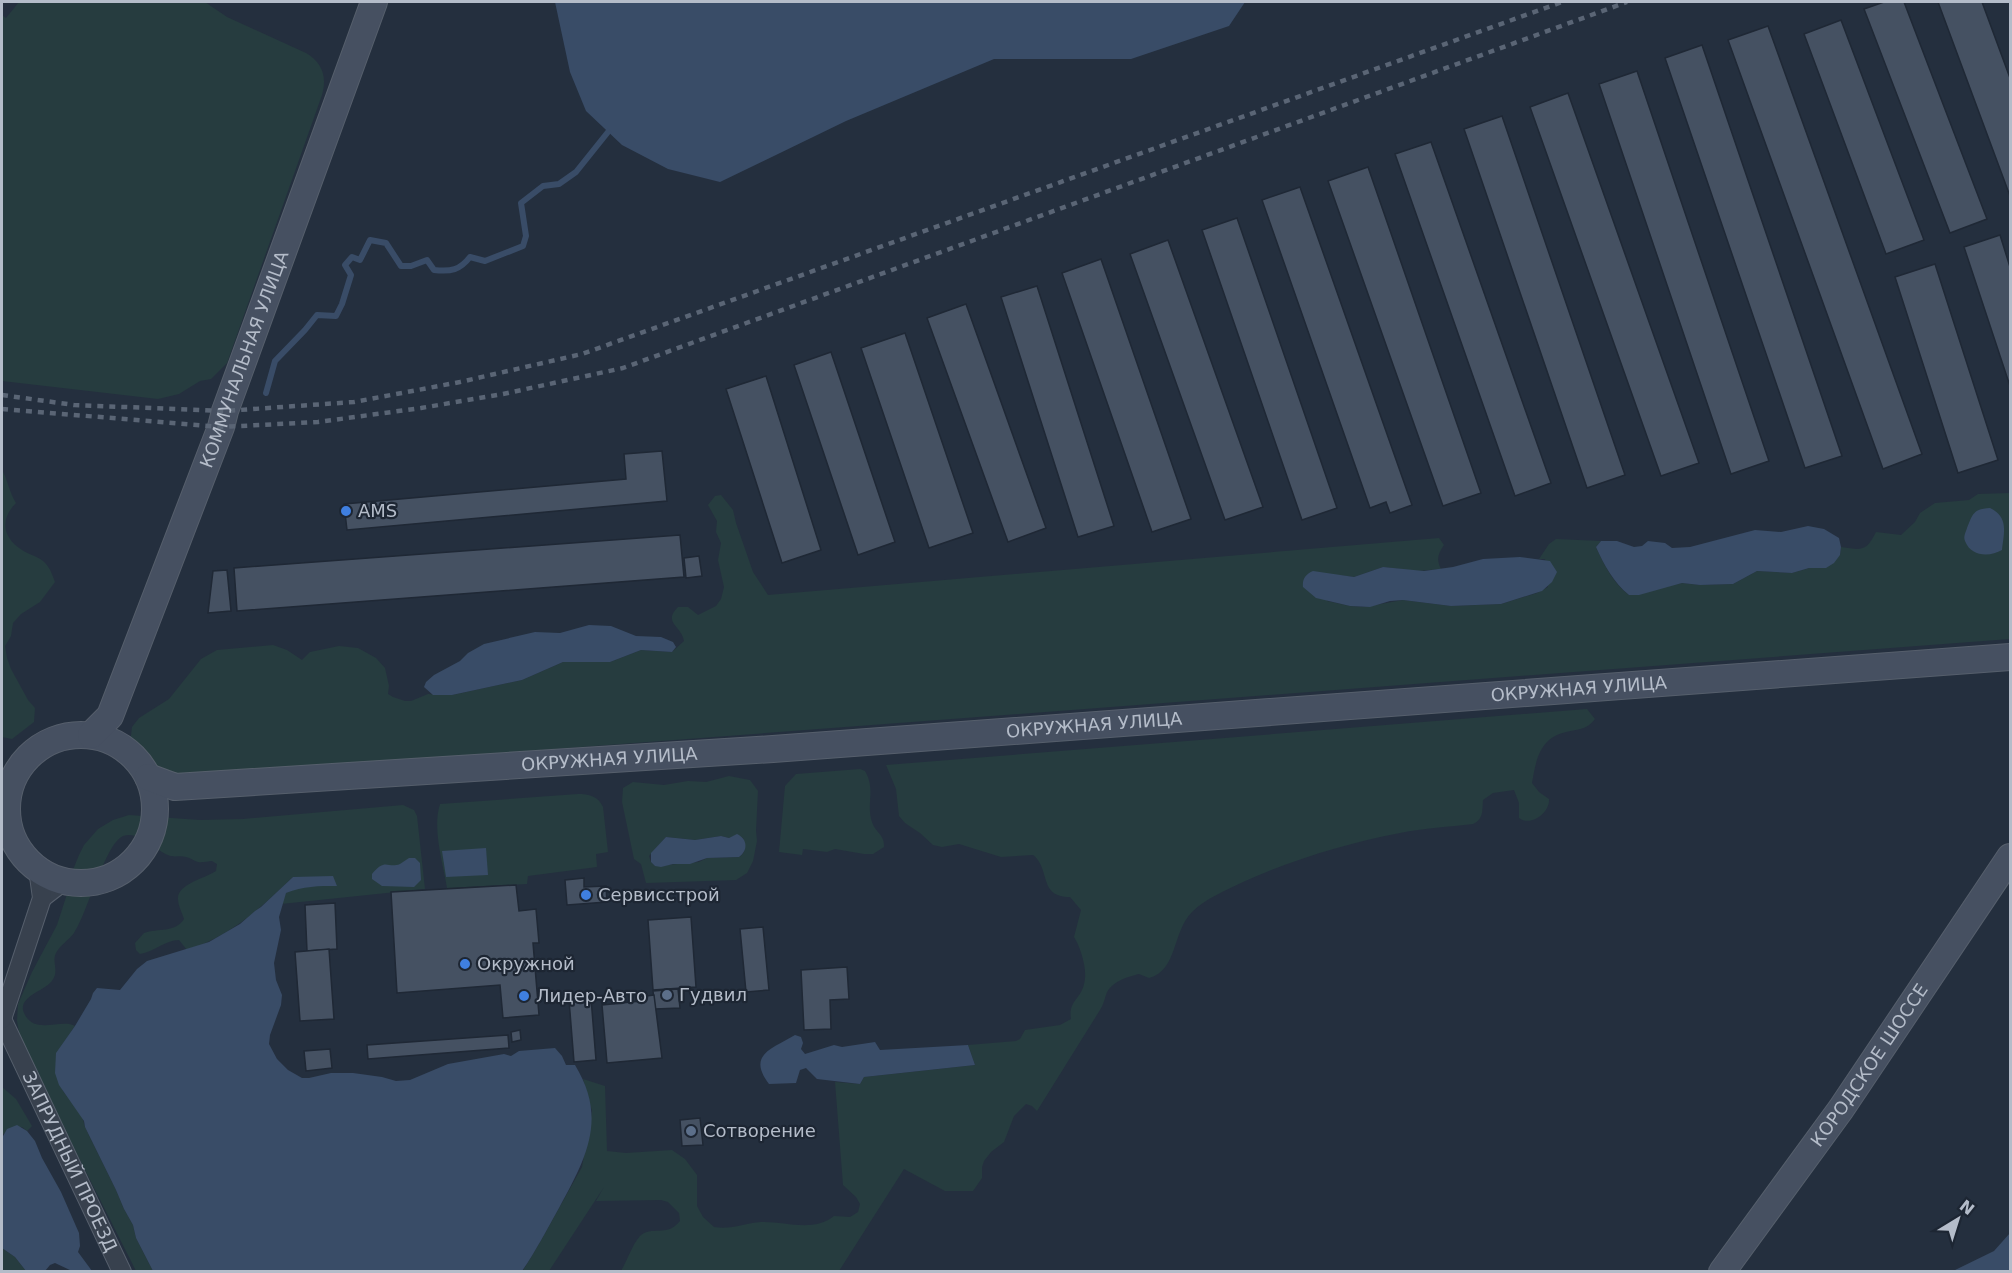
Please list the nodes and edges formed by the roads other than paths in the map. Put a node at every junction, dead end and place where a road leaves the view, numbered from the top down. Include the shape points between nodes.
1 (374, 2) edge
2 (2010, 657) edge
3 (110, 716) junction
4 (91, 735) junction
5 (117, 744) junction
6 (8, 774) edge
7 (148, 777) junction
8 (176, 788) junction
9 (155, 803) junction
10 (2010, 857) edge
11 (38, 869) junction
12 (64, 881) junction
13 (42, 898) junction
14 (2, 1019) edge
15 (122, 1272) edge
16 (1722, 1272) edge

1 - 3 main road, КОММУНАЛЬНАЯ УЛИЦА via 221,427
2 - 8 main road, ОКРУЖНАЯ УЛИЦА via 704,754
3 - 4 main road
3 - 5 main road
4 - 5 main road
4 - 6 main road via 62,737 39,747
5 - 7 main road via 131,753
6 - 11 main road via 7,813 12,837 26,859
7 - 8 main road
7 - 9 main road
8 - 9 main road
9 - 12 main road via 148,842 135,862 115,876 92,883
10 - 16 main road, КОРОДСКОЕ ШОССЕ via 1841,1109
11 - 12 main road
11 - 13 street
12 - 13 street
13 - 14 street
14 - 15 street, ЗАПРУДНЫЙ ПРОЕЗД

